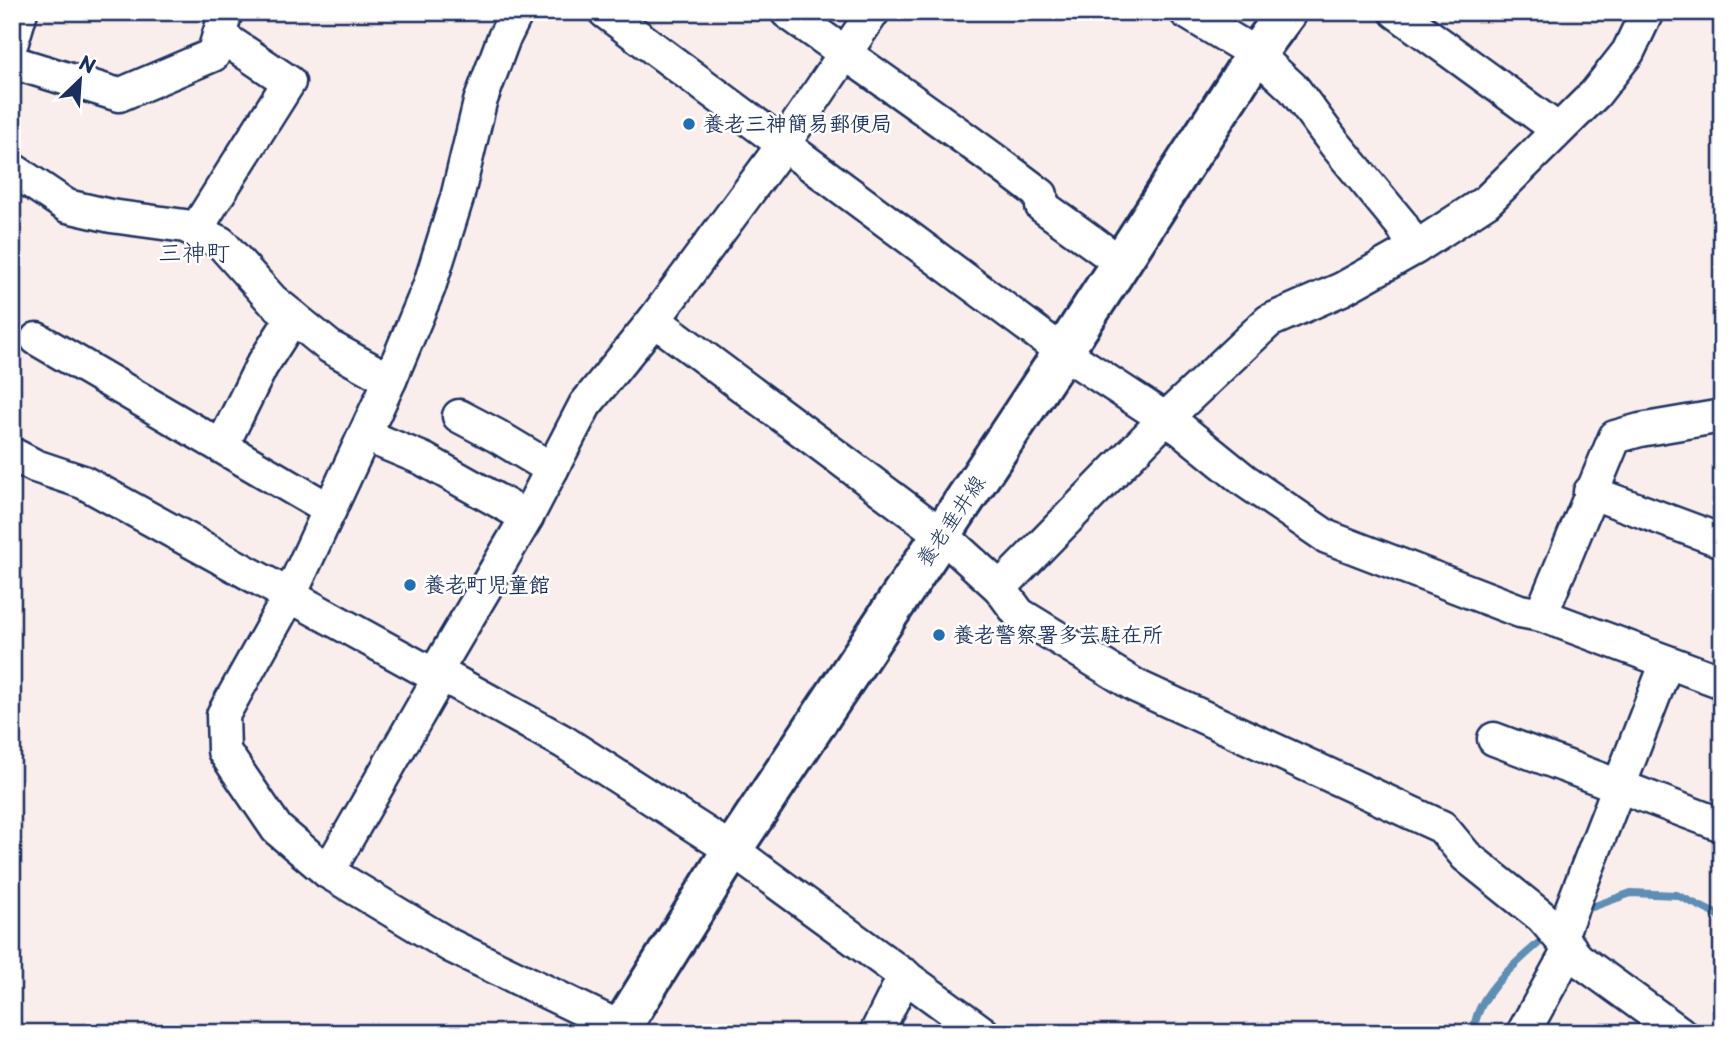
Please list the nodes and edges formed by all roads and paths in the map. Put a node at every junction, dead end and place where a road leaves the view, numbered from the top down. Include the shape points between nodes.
1 (21, 12) edge
2 (517, 12) edge
3 (605, 12) edge
4 (788, 12) edge
5 (873, 12) edge
6 (1186, 12) edge
7 (1287, 12) edge
8 (1396, 12) edge
9 (1647, 12) edge
10 (223, 24) edge
11 (12, 42) edge
12 (846, 52) junction
13 (1256, 54) junction
14 (12, 62) edge
15 (1557, 129) junction
16 (783, 145) junction
17 (12, 169) edge
18 (195, 231) junction
19 (1415, 248) junction
20 (1121, 263) junction
21 (293, 317) junction
22 (654, 320) junction
23 (37, 339) dead end
24 (1063, 352) junction
25 (390, 380) junction
26 (459, 416) dead end
27 (1722, 416) edge
28 (1165, 419) junction
29 (12, 433) edge
30 (365, 435) junction
31 (222, 446) junction
32 (12, 454) edge
33 (552, 469) junction
34 (56, 473) junction
35 (1590, 492) junction
36 (330, 510) junction
37 (527, 516) junction
38 (942, 535) junction
39 (1722, 541) edge
40 (1000, 588) junction
41 (290, 595) junction
42 (1541, 615) junction
43 (1667, 662) junction
44 (433, 675) junction
45 (1722, 682) edge
46 (1494, 739) dead end
47 (1619, 786) junction
48 (1722, 825) edge
49 (732, 850) junction
50 (328, 873) junction
51 (1565, 942) junction
52 (905, 975) junction
53 (620, 1030) edge
54 (876, 1033) edge
55 (982, 1033) edge
56 (1523, 1033) edge
57 (1680, 1033) edge

1 - 11 street
2 - 25 street via 480,103 429,287
3 - 16 street
4 - 12 street
5 - 12 street
6 - 13 street
7 - 13 main road, 養老垂井線
8 - 15 street
9 - 15 street via 1628,52 1595,94
10 - 14 street via 213,55 118,95
10 - 18 street via 289,82
12 - 16 street
12 - 20 street via 1041,195 1042,206
13 - 19 street via 1294,89
13 - 20 main road, 養老垂井線
15 - 19 street via 1487,201
16 - 22 street
16 - 24 street
17 - 18 street via 67,206
18 - 21 street via 221,243
19 - 28 street via 1342,289 1269,321
20 - 24 main road, 養老垂井線
21 - 25 street via 330,347
21 - 31 street via 261,367
22 - 33 street via 585,405
22 - 38 street
23 - 31 street
24 - 28 street
24 - 38 main road, 養老垂井線
25 - 30 street
26 - 33 street
27 - 35 street via 1615,438
28 - 40 street
28 - 42 street via 1326,537
29 - 34 street via 48,455
30 - 36 street
30 - 37 street via 423,459
31 - 36 street
32 - 34 street
33 - 37 street
34 - 41 street via 83,482
35 - 39 street
35 - 42 street
36 - 41 street
37 - 44 street
38 - 40 street
38 - 49 main road, 養老垂井線
40 - 51 street via 1019,614 1136,686 1442,827 1466,856 1542,917
41 - 44 street
41 - 50 street via 223,715 224,751 277,828
42 - 43 street
43 - 45 street
43 - 47 street
44 - 49 street via 453,681 564,742
44 - 50 street via 434,687
46 - 47 street
47 - 48 street
47 - 51 street
49 - 52 street
49 - 53 main road, 養老垂井線
50 - 53 street via 452,946
51 - 56 street
51 - 57 street via 1578,959
52 - 54 street
52 - 55 street

